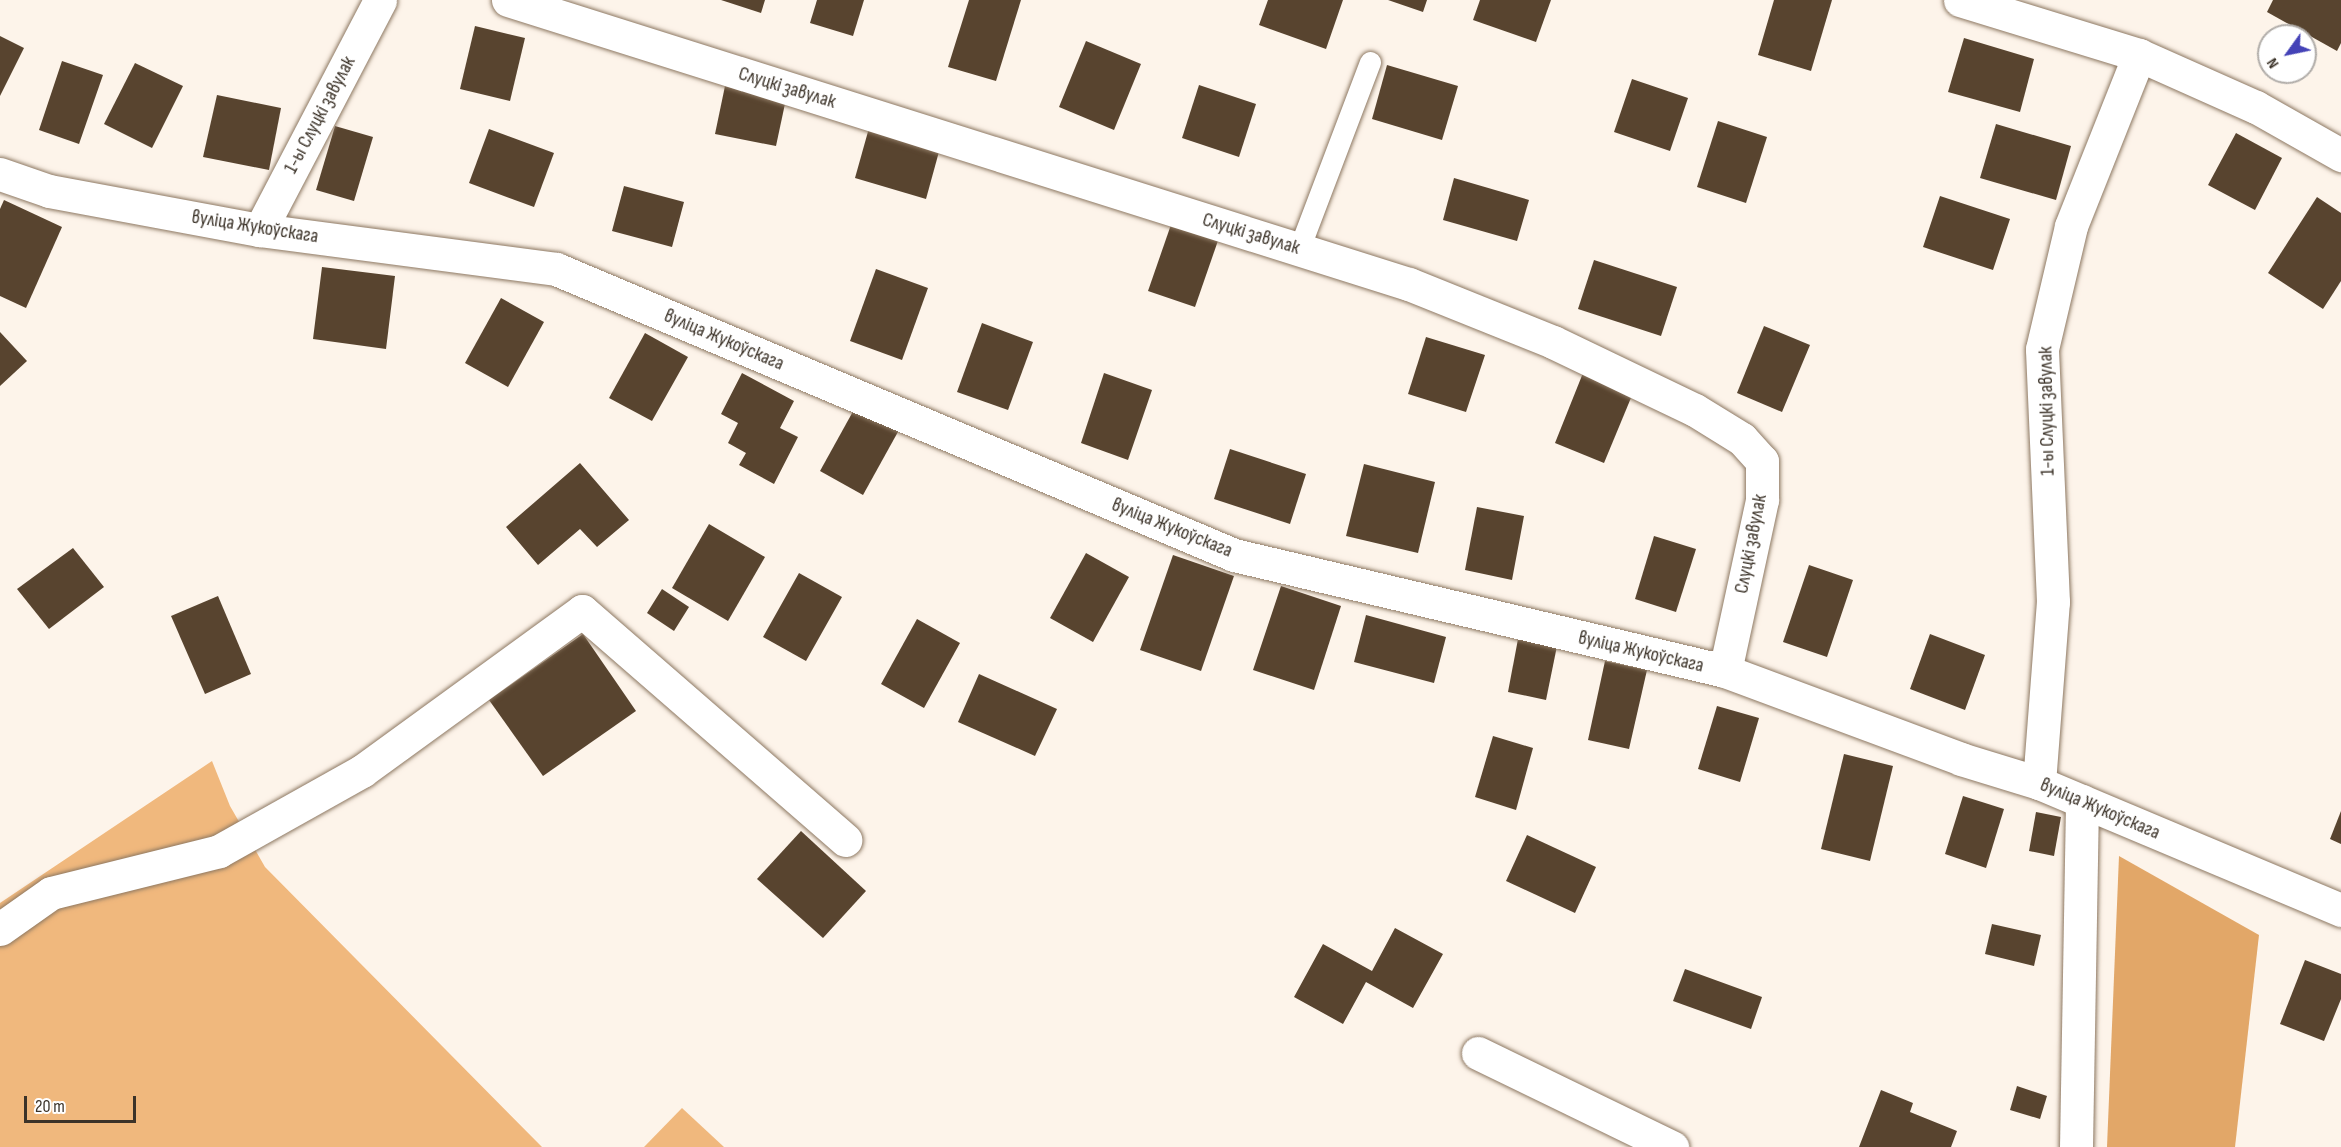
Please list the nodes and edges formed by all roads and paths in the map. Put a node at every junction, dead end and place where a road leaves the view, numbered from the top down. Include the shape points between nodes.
1 (380, 0) edge
2 (508, 0) edge
3 (1960, 0) edge
4 (2139, 55) junction
5 (1370, 62) dead end
6 (2341, 155) edge
7 (0, 174) edge
8 (260, 230) junction
9 (1299, 249) junction
10 (1725, 672) junction
11 (2039, 783) junction
12 (2082, 801) junction
13 (845, 840) dead end
14 (2341, 910) edge
15 (0, 929) edge
16 (1478, 1053) dead end
17 (1671, 1147) edge
18 (2076, 1147) edge

1 - 8 street, 1-ы Слуцкі завулак
2 - 9 street, Слуцкі завулак
3 - 4 street
4 - 6 street via 2256,107
4 - 11 street, 1-ы Слуцкі завулак via 2071,226 2042,350 2054,603
5 - 9 lane
7 - 8 street, вуліца Жукоўскага via 49,191
8 - 10 street, вуліца Жукоўскага via 556,269 1234,555
9 - 10 street, Слуцкі завулак via 1409,284 1553,342 1695,410 1742,439 1762,461 1762,500
10 - 11 street, вуліца Жукоўскага via 1961,759
11 - 12 street, вуліца Жукоўскага
12 - 14 street, вуліца Жукоўскага
12 - 18 street
13 - 15 street via 582,611 362,771 219,851 51,892
16 - 17 street

